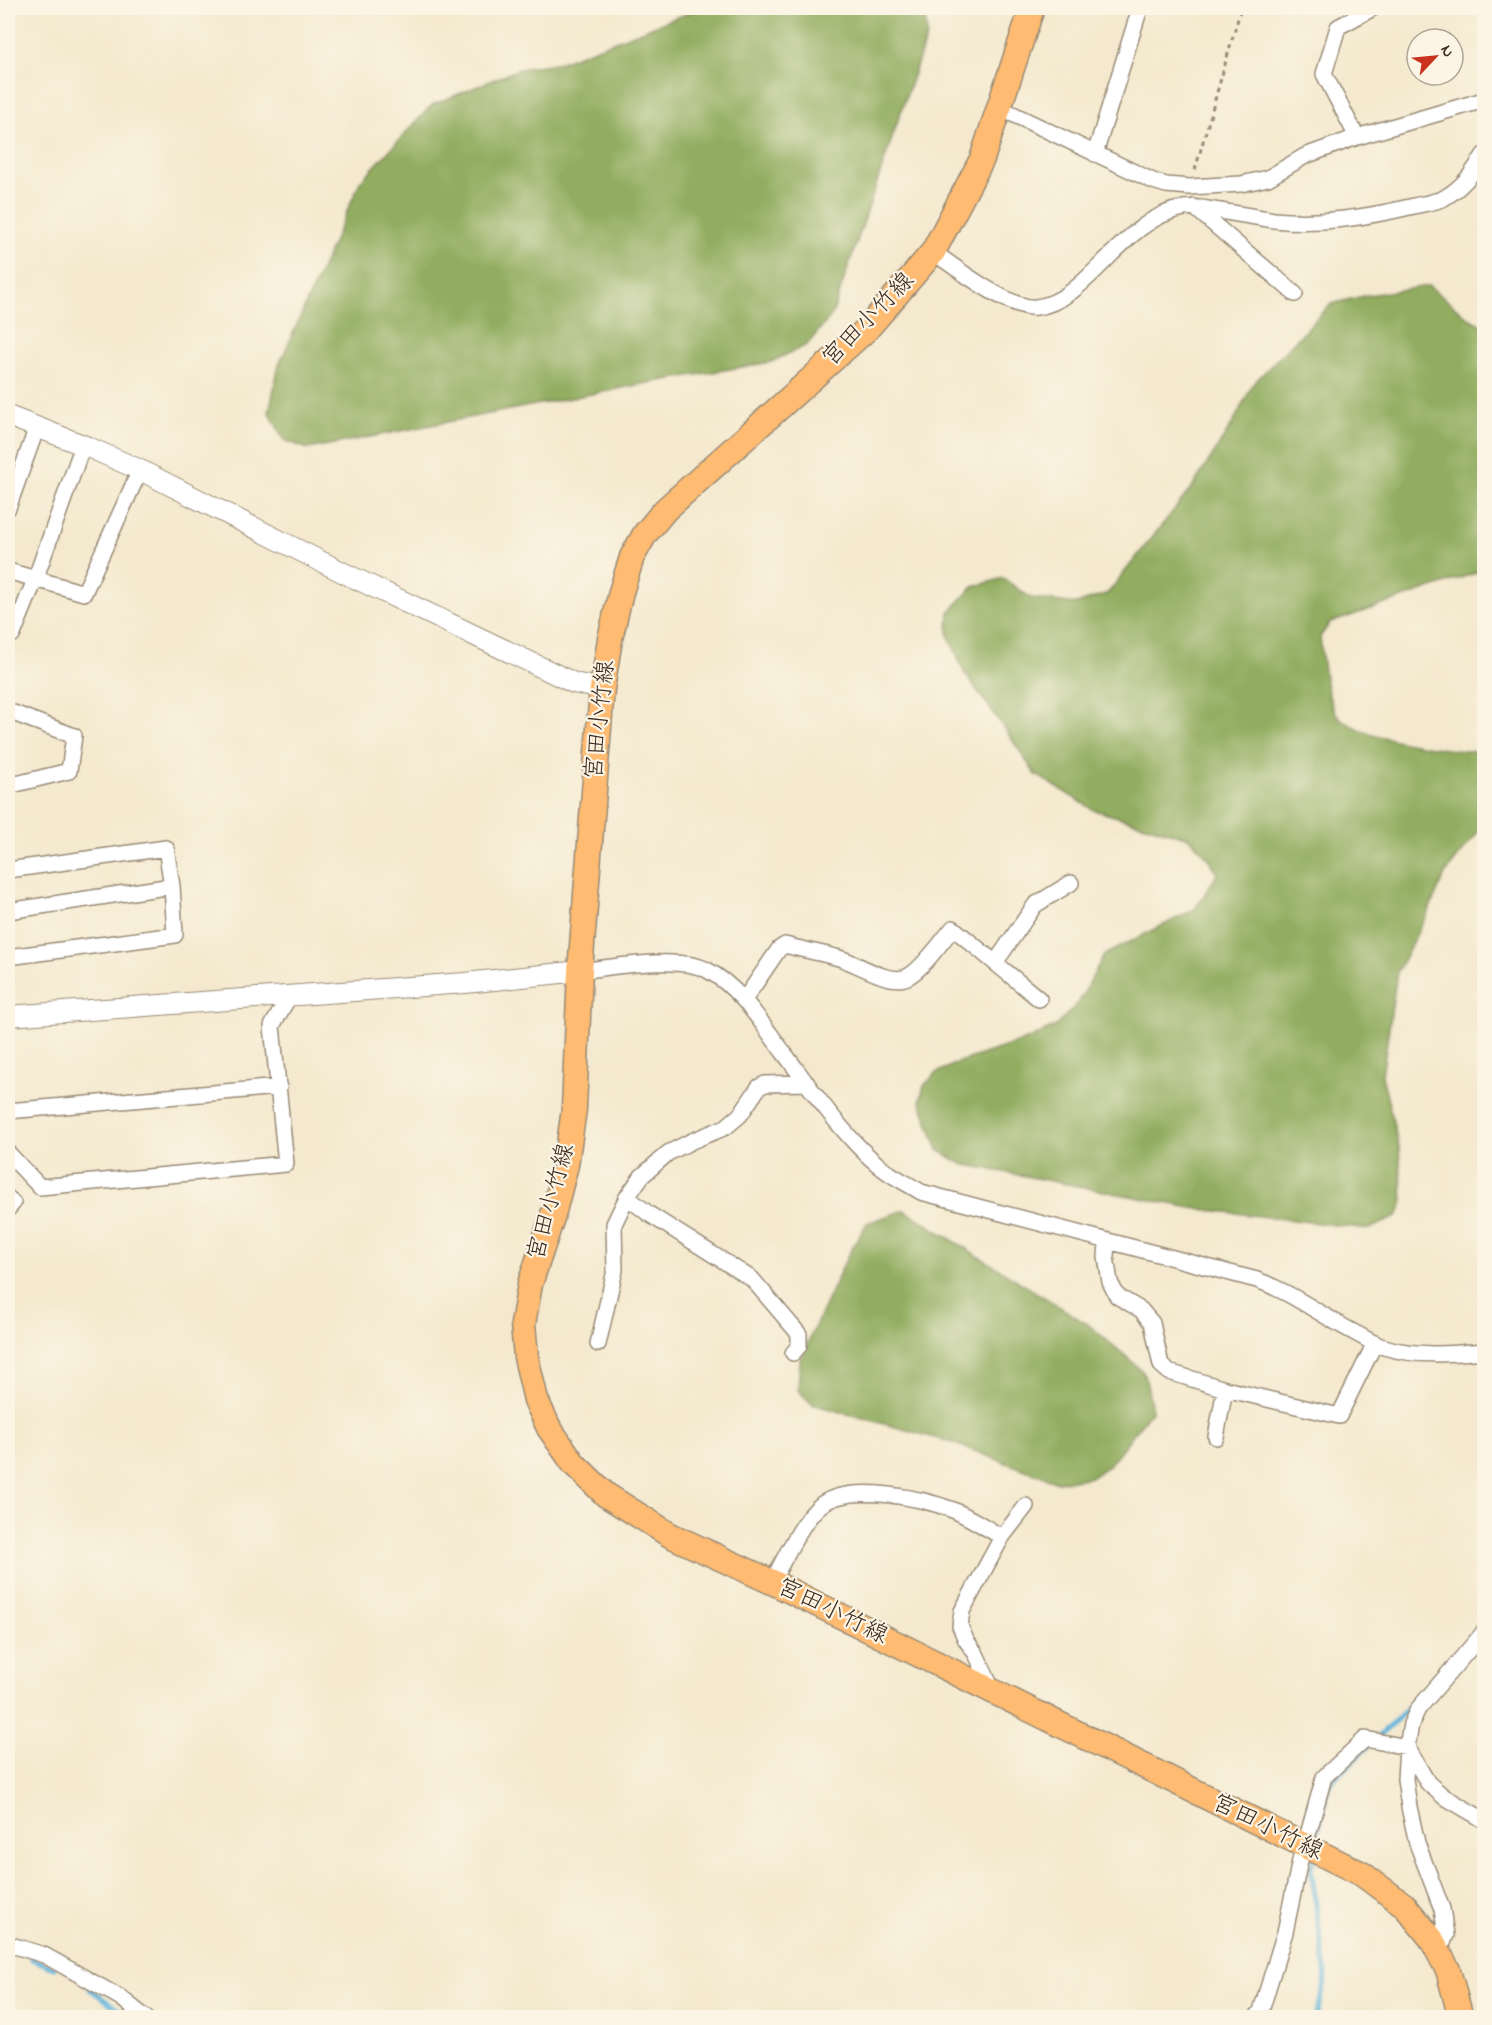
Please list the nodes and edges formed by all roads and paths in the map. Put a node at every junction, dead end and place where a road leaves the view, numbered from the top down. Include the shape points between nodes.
1 (1032, 8) edge
2 (1140, 8) edge
3 (1241, 8) edge
4 (1373, 8) edge
5 (1485, 100) edge
6 (1000, 108) junction
7 (1357, 137) junction
8 (1095, 154) junction
9 (1485, 156) edge
10 (1184, 187) junction
11 (1194, 207) junction
12 (933, 252) junction
13 (1295, 294) dead end
14 (8, 416) edge
15 (37, 427) junction
16 (83, 445) junction
17 (140, 470) junction
18 (8, 508) edge
19 (8, 571) edge
20 (35, 580) junction
21 (13, 634) dead end
22 (602, 689) junction
23 (8, 711) edge
24 (8, 786) edge
25 (8, 870) edge
26 (1071, 883) dead end
27 (172, 886) junction
28 (8, 911) edge
29 (8, 957) edge
30 (995, 963) junction
31 (580, 971) junction
32 (290, 995) junction
33 (1039, 999) dead end
34 (744, 1000) junction
35 (8, 1016) edge
36 (807, 1083) junction
37 (279, 1087) junction
38 (8, 1111) edge
39 (8, 1153) edge
40 (627, 1197) junction
41 (8, 1198) edge
42 (8, 1209) edge
43 (1107, 1241) junction
44 (1375, 1343) junction
45 (598, 1344) dead end
46 (1485, 1351) edge
47 (793, 1353) dead end
48 (1225, 1389) junction
49 (1216, 1437) dead end
50 (1026, 1506) dead end
51 (1002, 1537) junction
52 (772, 1582) junction
53 (1485, 1632) edge
54 (995, 1693) junction
55 (1407, 1747) junction
56 (1485, 1820) edge
57 (1303, 1846) junction
58 (8, 1944) edge
59 (1439, 1953) junction
60 (147, 2018) edge
61 (1256, 2018) edge
62 (1461, 2018) edge

1 - 6 main road, 宮田小竹線
2 - 8 street
3 - 10 path
4 - 7 street via 1338,27 1324,74
5 - 7 street
6 - 8 street
6 - 12 main road, 宮田小竹線 via 982,159
7 - 10 street via 1305,156 1268,178 1241,184
8 - 10 street via 1153,181
9 - 11 street via 1469,180 1443,199 1371,217 1276,220
10 - 11 street
11 - 12 street via 1145,225 1065,297 1034,308 1001,297
11 - 13 street
12 - 22 main road, 宮田小竹線 via 867,329 664,510 645,534 632,557 621,592
14 - 15 street
15 - 16 street
15 - 18 street
16 - 17 street
16 - 20 street
17 - 20 street via 84,593
17 - 22 street via 523,659 574,683
19 - 20 street
20 - 21 street
22 - 31 main road, 宮田小竹線
23 - 24 street via 74,736 69,771
25 - 27 street via 166,848
26 - 30 street via 1035,904
27 - 28 street
27 - 29 street via 175,935
30 - 33 street
30 - 34 street via 953,928 918,968 899,979 884,977 842,958 785,945
31 - 32 street
31 - 34 street via 684,964 706,969
31 - 52 main road, 宮田小竹線 via 574,1109 566,1165 530,1284 523,1324 536,1400 549,1428 574,1464 606,1495 670,1535
32 - 35 street
32 - 37 street via 272,1026
34 - 36 street
36 - 40 street via 759,1087 740,1115 726,1127 668,1153 642,1176
36 - 43 street via 864,1151 886,1171 921,1192
37 - 38 street
37 - 39 street via 286,1164 40,1187
40 - 45 street via 614,1224 615,1270
40 - 47 street via 752,1279 799,1334 799,1346
41 - 42 street via 13,1203
43 - 44 street via 1274,1286
43 - 48 street via 1110,1282 1117,1296 1141,1310 1152,1323 1161,1365 1169,1372
44 - 46 street via 1415,1354
44 - 48 street via 1339,1416
48 - 49 street
50 - 51 street
51 - 52 street via 954,1510 908,1497 838,1496 822,1504 807,1520
51 - 54 street via 962,1611 960,1626
52 - 54 main road, 宮田小竹線
53 - 55 street via 1418,1709
54 - 57 main road, 宮田小竹線
55 - 56 street via 1428,1783 1443,1797
55 - 57 street via 1365,1739 1324,1777
55 - 59 street via 1408,1806 1417,1843 1442,1909 1446,1935
57 - 59 main road, 宮田小竹線 via 1362,1874 1404,1905
57 - 61 street via 1285,1932
58 - 60 street via 44,1955 121,1998
59 - 62 main road, 宮田小竹線 via 1448,1970

